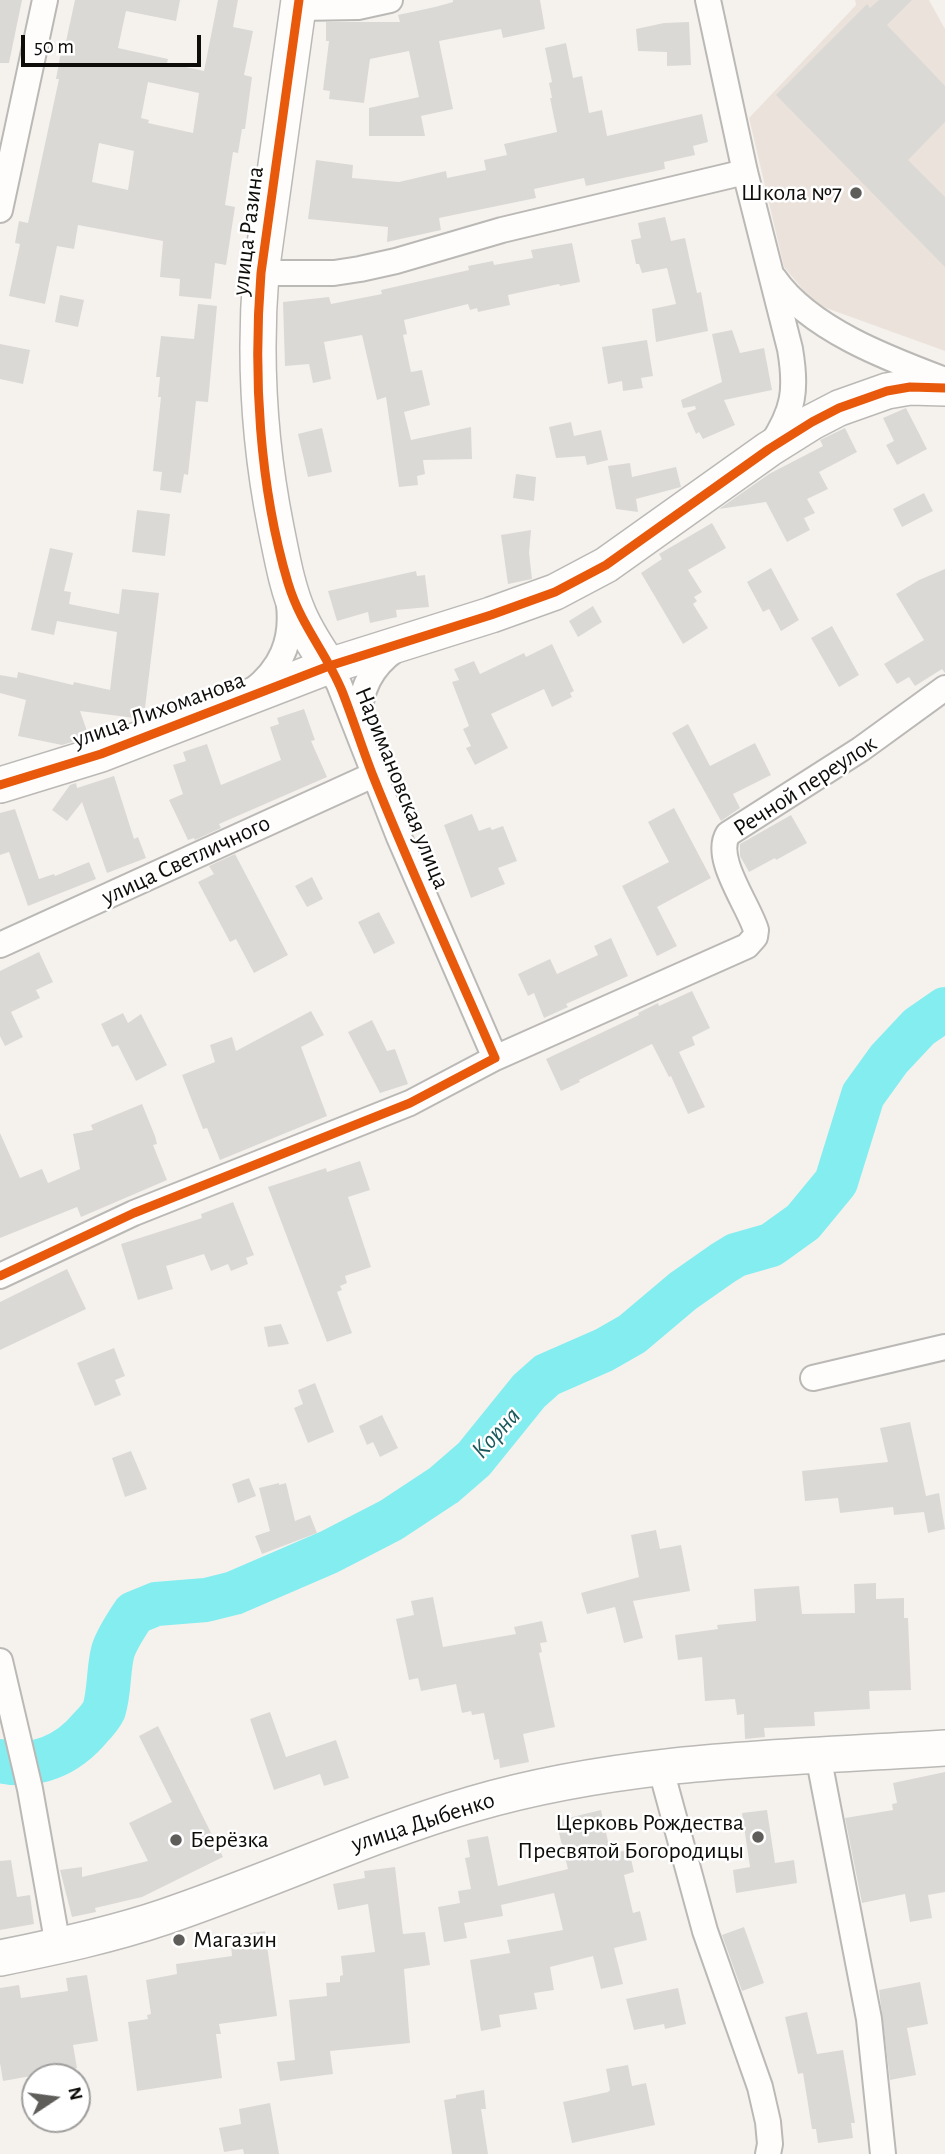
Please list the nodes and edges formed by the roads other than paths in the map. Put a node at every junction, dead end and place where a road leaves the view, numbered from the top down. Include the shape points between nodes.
1 (45, 0) edge
2 (390, 0) edge
3 (708, 0) edge
4 (299, 4) edge
5 (745, 172) junction
6 (0, 210) edge
7 (261, 273) junction
8 (771, 274) junction
9 (945, 380) edge
10 (945, 388) edge
11 (769, 449) junction
12 (287, 579) junction
13 (410, 641) junction
14 (329, 666) junction
15 (945, 688) edge
16 (234, 703) junction
17 (362, 745) junction
18 (373, 775) junction
19 (0, 785) edge
20 (0, 945) edge
21 (495, 1058) junction
22 (0, 1276) edge
23 (945, 1347) edge
24 (813, 1378) dead end
25 (0, 1661) edge
26 (945, 1748) edge
27 (818, 1755) junction
28 (660, 1766) junction
29 (58, 1946) junction
30 (0, 1958) edge
31 (768, 2154) edge
32 (883, 2154) edge

1 - 6 street
2 - 4 street, улица Разина via 358,7
3 - 5 street, Наримановская улица
4 - 7 street, улица Разина
5 - 7 street, улица Разина via 360,269
5 - 8 street, Наримановская улица
7 - 12 street, улица Разина via 260,418
8 - 9 street, Наримановская улица via 796,303 855,342
8 - 11 street, Наримановская улица via 794,375 794,396 789,415
10 - 11 street, Наримановская улица via 910,387 863,398
11 - 13 street, Наримановская улица via 580,580 532,601
12 - 14 street, улица Разина via 299,616
12 - 16 street via 291,619 285,651 269,677
13 - 14 street, Наримановская улица
13 - 17 street via 370,673 360,710
14 - 16 street, улица Лихоманова
14 - 17 street, Наримановская улица
15 - 21 street, Речной переулок via 881,736 728,834 725,858 756,930 747,946
16 - 19 street, улица Лихоманова via 101,754
17 - 18 street, Наримановская улица
18 - 20 street, улица Светличного
18 - 21 street, Наримановская улица
21 - 22 street via 410,1103 134,1213
23 - 24 street
25 - 29 street via 20,1738
26 - 27 street, улица Дыбенко
27 - 28 street, улица Дыбенко
27 - 32 street via 869,2019
28 - 29 street, улица Дыбенко via 577,1778 473,1804 163,1918
28 - 31 street via 705,1931 760,2087 768,2122
29 - 30 street, улица Дыбенко

